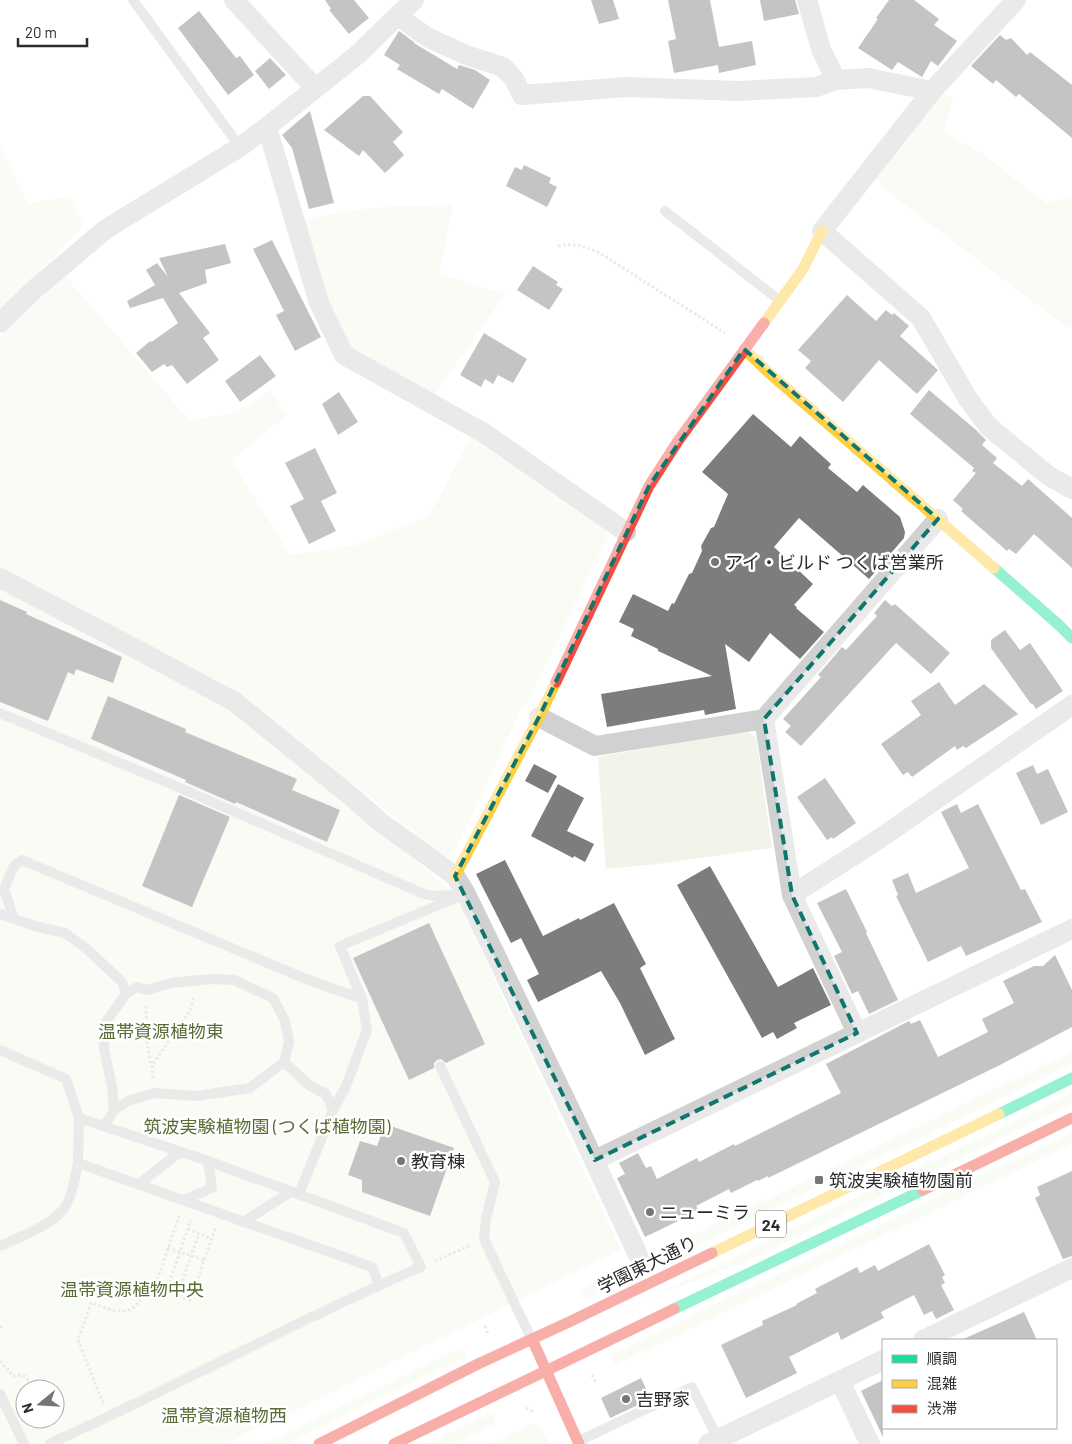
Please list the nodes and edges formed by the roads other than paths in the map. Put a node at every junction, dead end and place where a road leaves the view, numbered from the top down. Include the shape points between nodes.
1 (133, 0) edge
2 (234, 0) edge
3 (414, 0) edge
4 (807, 0) edge
5 (1016, 0) edge
6 (398, 16) junction
7 (836, 80) junction
8 (314, 88) junction
9 (932, 91) junction
10 (267, 127) junction
11 (240, 147) junction
12 (665, 211) dead end
13 (822, 231) junction
14 (780, 300) junction
15 (0, 323) edge
16 (744, 350) junction
17 (1072, 489) edge
18 (938, 519) junction
19 (626, 532) junction
20 (0, 578) edge
21 (1072, 638) edge
22 (1072, 705) edge
23 (0, 713) edge
24 (539, 716) junction
25 (764, 719) junction
26 (455, 876) junction
27 (466, 894) junction
28 (792, 895) junction
29 (0, 914) edge
30 (14, 919) junction
31 (1072, 929) edge
32 (122, 982) junction
33 (142, 989) junction
34 (126, 994) junction
35 (362, 999) junction
36 (857, 1033) junction
37 (0, 1050) edge
38 (284, 1062) junction
39 (440, 1066) dead end
40 (1072, 1078) edge
41 (114, 1110) junction
42 (333, 1110) junction
43 (79, 1118) junction
44 (1072, 1118) edge
45 (105, 1125) junction
46 (180, 1152) junction
47 (594, 1160) junction
48 (208, 1161) junction
49 (78, 1163) junction
50 (138, 1184) junction
51 (295, 1193) junction
52 (184, 1200) junction
53 (243, 1222) junction
54 (0, 1246) edge
55 (638, 1255) dead end
56 (1072, 1268) edge
57 (379, 1284) junction
58 (532, 1339) junction
59 (925, 1339) edge
60 (882, 1360) edge
61 (546, 1370) junction
62 (840, 1381) junction
63 (0, 1394) edge
64 (713, 1442) edge
65 (579, 1443) edge
66 (24, 1444) edge
67 (49, 1444) edge
68 (319, 1444) edge
69 (394, 1444) edge
70 (870, 1444) edge

1 - 11 lane
2 - 8 street
3 - 6 street
4 - 7 street via 821,50
5 - 9 street
6 - 7 street via 427,37 503,67 522,95 626,87 739,91 816,87
6 - 8 street via 356,56
7 - 9 street via 868,78
8 - 10 street
9 - 13 street
10 - 11 street
10 - 19 street via 319,303 344,355 484,433
11 - 15 street via 106,229
12 - 14 lane
13 - 14 main road via 803,269
13 - 17 street via 921,318 968,399 989,427 1050,476
14 - 16 main road
16 - 18 main road
16 - 19 main road via 678,441 649,486
18 - 21 main road
18 - 25 street
19 - 24 main road
20 - 26 street via 234,702 379,821
22 - 28 street via 879,839
23 - 27 lane via 424,894
24 - 25 street via 595,746
24 - 26 main road
25 - 28 street
26 - 27 street
27 - 35 lane via 340,946
27 - 47 street
28 - 36 street
29 - 30 lane
30 - 32 lane via 65,933
30 - 35 lane via 4,889 14,866 22,860
31 - 36 street
32 - 33 lane
32 - 34 lane
33 - 34 lane
33 - 38 lane via 200,980 234,980 274,998 285,1021 289,1042
34 - 41 lane via 105,1023 104,1049
35 - 42 lane via 368,1030
36 - 47 street
37 - 43 lane via 66,1079
38 - 41 lane via 250,1088 196,1096 154,1093 128,1101
38 - 42 lane via 310,1086 326,1094
39 - 58 lane via 495,1182 484,1239
40 - 58 main road, 学園東大通り / 24
41 - 45 lane
42 - 51 lane
43 - 45 lane
43 - 49 lane
44 - 61 main road, 24
45 - 46 lane
46 - 48 lane
46 - 50 lane
47 - 55 street
48 - 51 lane
48 - 52 lane via 212,1188
49 - 50 lane
49 - 54 lane via 72,1192 62,1211 43,1226
50 - 52 lane
51 - 53 lane
51 - 57 lane via 404,1233 421,1267
52 - 53 lane
53 - 57 lane via 372,1267
56 - 59 street
57 - 67 lane
58 - 61 main road
58 - 68 main road, 学園東大通り / 24
60 - 62 street
61 - 65 main road
61 - 69 main road, 24
62 - 64 street
62 - 70 street
63 - 66 lane
64 - 65 lane via 692,1387

